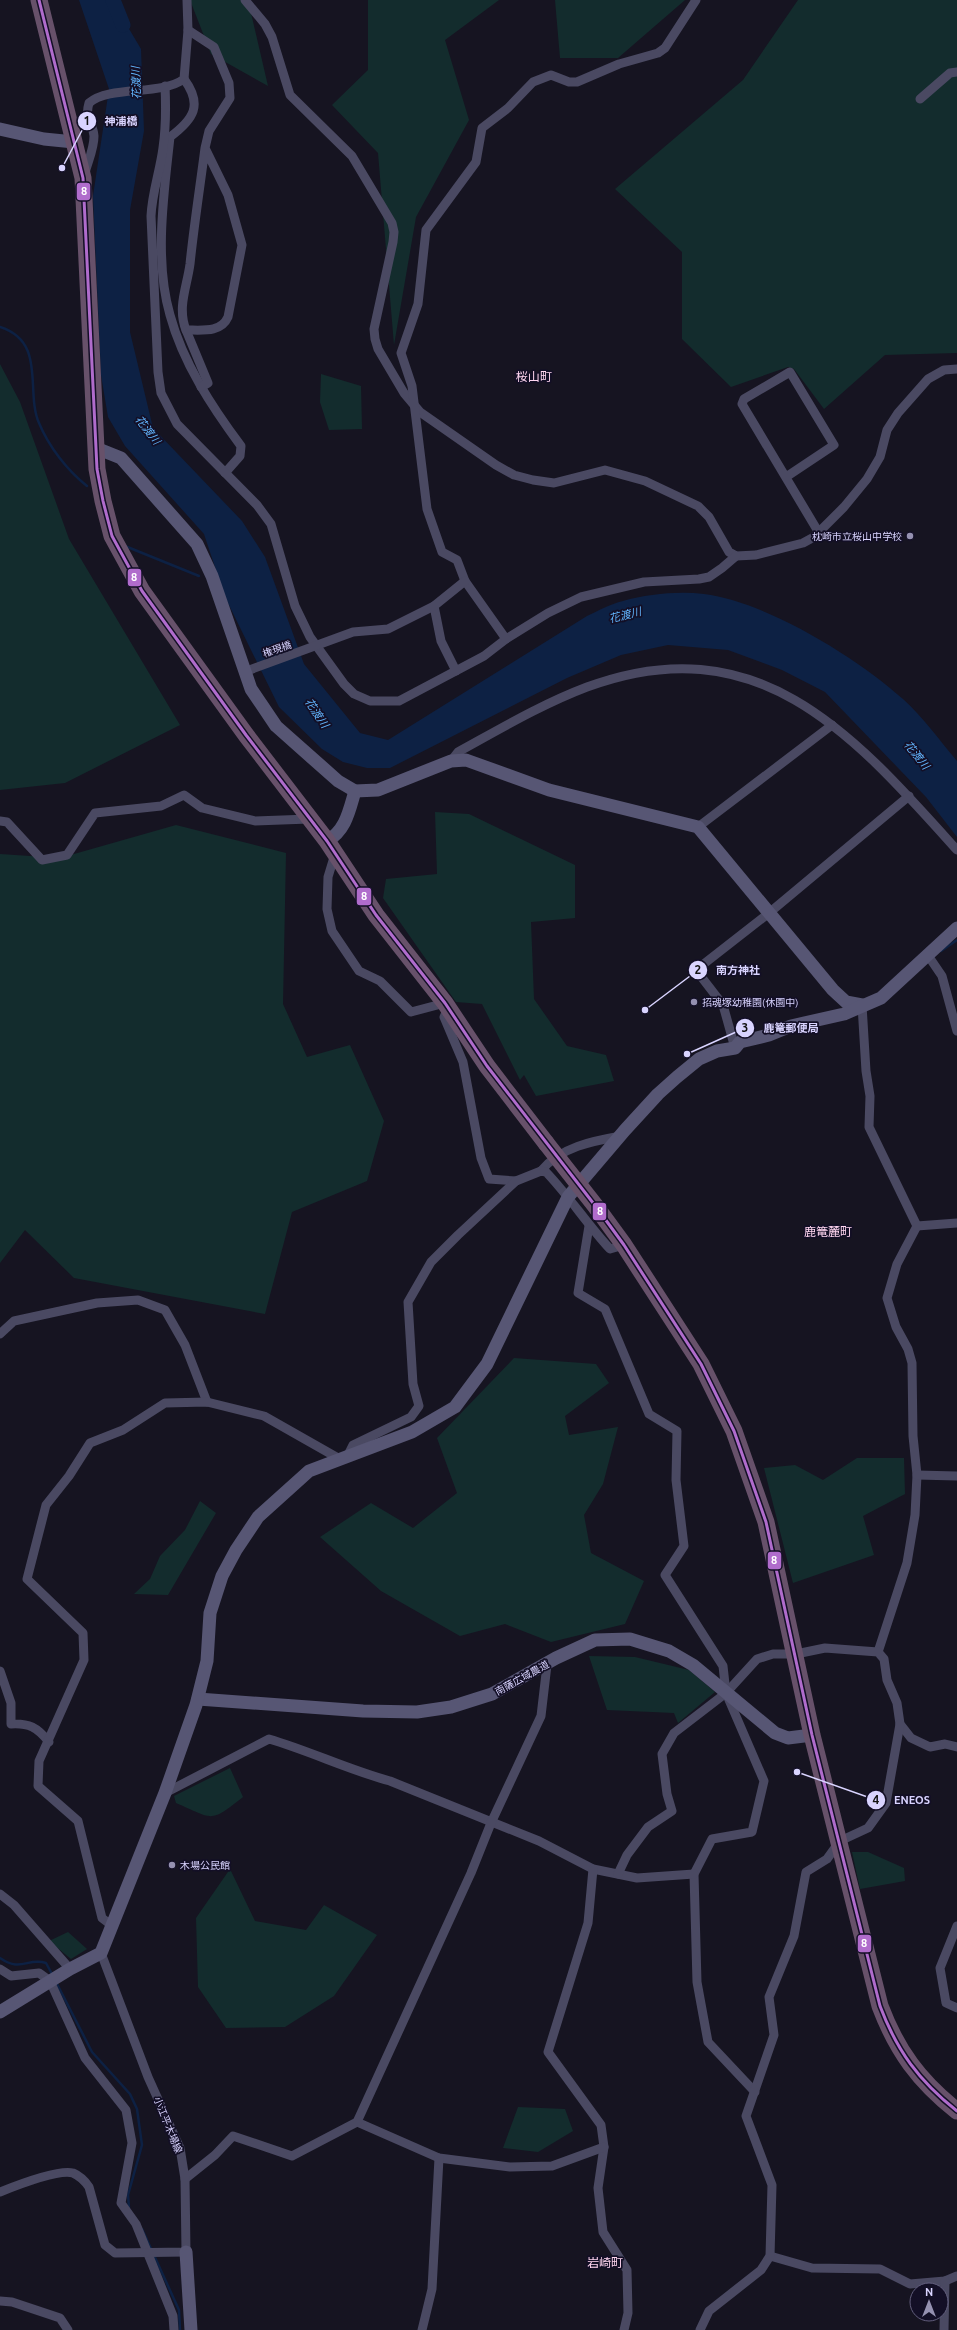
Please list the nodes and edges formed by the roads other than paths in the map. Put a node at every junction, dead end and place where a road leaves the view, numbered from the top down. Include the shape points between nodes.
1 (39, 0) edge
2 (187, 0) edge
3 (245, 0) edge
4 (696, 0) edge
5 (188, 30) junction
6 (957, 72) edge
7 (184, 79) junction
8 (162, 86) junction
9 (920, 99) dead end
10 (0, 129) edge
11 (74, 142) junction
12 (205, 148) junction
13 (83, 178) junction
14 (186, 330) junction
15 (957, 368) edge
16 (201, 387) junction
17 (413, 403) junction
18 (96, 448) junction
19 (225, 473) junction
20 (786, 477) junction
21 (819, 533) junction
22 (736, 556) junction
23 (465, 580) junction
24 (434, 606) junction
25 (506, 639) junction
26 (312, 648) junction
27 (248, 670) junction
28 (456, 671) junction
29 (832, 725) junction
30 (451, 761) junction
31 (355, 791) junction
32 (909, 796) junction
33 (309, 819) junction
34 (0, 822) edge
35 (698, 827) junction
36 (331, 848) junction
37 (957, 850) edge
38 (769, 913) junction
39 (957, 928) edge
40 (927, 954) junction
41 (862, 1005) junction
42 (447, 1006) junction
43 (957, 1031) edge
44 (735, 1048) junction
45 (621, 1136) junction
46 (541, 1171) junction
47 (516, 1181) junction
48 (568, 1197) junction
49 (957, 1223) edge
50 (589, 1226) junction
51 (916, 1226) junction
52 (624, 1245) junction
53 (0, 1334) edge
54 (207, 1402) junction
55 (343, 1457) junction
56 (917, 1475) junction
57 (957, 1476) edge
58 (878, 1652) junction
59 (796, 1654) junction
60 (547, 1665) junction
61 (0, 1671) edge
62 (726, 1693) junction
63 (198, 1699) junction
64 (900, 1724) junction
65 (812, 1735) junction
66 (49, 1742) junction
67 (957, 1747) edge
68 (165, 1793) junction
69 (491, 1823) junction
70 (840, 1841) junction
71 (593, 1869) junction
72 (618, 1874) junction
73 (694, 1874) junction
74 (0, 1894) edge
75 (112, 1924) junction
76 (957, 1926) edge
77 (101, 1953) junction
78 (70, 1969) junction
79 (0, 1970) edge
80 (50, 1981) junction
81 (957, 2008) edge
82 (0, 2012) edge
83 (754, 2092) junction
84 (957, 2111) edge
85 (357, 2122) junction
86 (604, 2147) junction
87 (439, 2158) junction
88 (185, 2179) junction
89 (0, 2192) edge
90 (186, 2252) junction
91 (148, 2254) junction
92 (770, 2256) junction
93 (957, 2276) edge
94 (945, 2281) junction
95 (0, 2301) edge
96 (68, 2330) edge
97 (174, 2330) edge
98 (191, 2330) edge
99 (422, 2330) edge
100 (624, 2330) edge
101 (700, 2330) edge
102 (944, 2330) edge

1 - 11 highway
2 - 5 street
3 - 17 street via 265,24 272,37 290,95 352,156 392,223 394,232 374,329 375,339 378,349 404,393
4 - 17 street via 665,48 658,53 619,64 578,82 568,82 551,75 533,82 508,108 482,128 476,162 426,230 418,304 401,353 412,386
5 - 7 street
5 - 12 street via 214,47 230,83 230,98 209,131
6 - 9 street via 950,73
7 - 8 street
7 - 16 street via 194,91 195,107 181,129 170,136 161,231 170,315
8 - 13 street via 102,97 89,104 86,112 93,140
8 - 19 street via 166,116 163,149 151,201 161,393 177,424
10 - 11 street via 44,139
11 - 13 highway
12 - 14 street via 190,266 181,300
12 - 14 street via 228,195 242,245 225,324 220,329
13 - 18 highway
14 - 16 street via 208,383
15 - 21 street via 944,370 928,379 898,413 887,430 880,457 874,468 844,507
16 - 19 street via 241,446 240,456
17 - 22 street via 420,412 496,465 514,474 533,480 554,482 605,470 658,487 698,506 709,517 729,552
17 - 23 street via 427,509 442,552 457,560
18 - 27 street via 121,458 196,544 212,576
18 - 33 highway via 100,486 112,536 132,576
19 - 26 street via 257,505 271,524 295,606
20 - 20 street via 742,404 744,399 790,372 834,445
20 - 21 street
21 - 22 street via 803,543 756,555
22 - 25 street via 709,577 644,582 581,597 548,613
23 - 24 street, 権現橋
23 - 25 street
24 - 26 street, 権現橋 via 388,629 353,632
24 - 28 street via 441,640
25 - 28 street via 484,656
26 - 27 street, 権現橋
26 - 28 street via 354,694 370,701 399,701
27 - 31 street via 251,689 276,726 338,781
29 - 30 street via 785,694 750,678 712,670 662,671 610,680 544,705 458,752
29 - 32 street via 860,748
29 - 35 street
30 - 31 street via 387,787 367,792
30 - 35 street via 472,761 549,790
31 - 36 street via 343,826
32 - 37 street
32 - 38 street
33 - 34 street via 255,821 202,808 184,795 161,806 95,813 67,855 42,860 8,822
33 - 36 highway
35 - 38 street
36 - 42 highway via 376,914
36 - 42 street via 327,909 332,931 359,971 380,981 411,1012
38 - 41 street via 833,990 846,1002
38 - 44 street via 696,970 723,1005
39 - 40 street
40 - 41 street via 881,998
40 - 43 street via 942,976
41 - 44 street via 844,1014 791,1026 769,1035 740,1042
41 - 51 street via 870,1096 869,1127
42 - 47 street via 444,1017 463,1062 481,1158 490,1179
42 - 52 highway, bridge via 487,1066
44 - 45 street via 718,1051 699,1059 658,1094
45 - 46 street via 588,1141 549,1161
45 - 48 street
46 - 47 street
46 - 48 street via 546,1172
47 - 55 street via 431,1262 408,1302 413,1384 419,1406 411,1417 353,1445
48 - 50 street
48 - 55 street via 487,1364 456,1407 412,1432
49 - 51 street
50 - 52 street via 610,1248
50 - 62 street via 578,1293 605,1309 649,1414 677,1432 676,1480 684,1546 665,1575 723,1666
51 - 56 street via 897,1264 887,1298 896,1327 908,1349 912,1363 913,1436
52 - 59 highway via 701,1364 734,1431 766,1522
53 - 54 street via 14,1321 97,1303 138,1300 165,1310 185,1345
54 - 55 street via 264,1416
54 - 66 street via 165,1403 123,1430 90,1443 46,1505 27,1579 83,1633 84,1660 63,1703
55 - 63 street via 309,1471 258,1517 236,1550 222,1576 210,1613 207,1661
56 - 57 street
56 - 58 street via 915,1515 907,1563
58 - 59 street via 825,1648
58 - 64 street via 884,1659 887,1680 897,1703
59 - 62 street via 774,1654 757,1659
59 - 65 highway
60 - 62 street, 南薩広域農道 via 595,1640 630,1639 669,1651 693,1666
60 - 63 street, 南薩広域農道 via 485,1697 451,1707 417,1712 274,1706
60 - 69 street via 541,1716
61 - 66 street via 11,1703 11,1724 25,1723 41,1732
62 - 65 street, 南薩広域農道 via 776,1733 788,1738
62 - 72 street via 674,1733 662,1754 672,1811 648,1827 627,1855
62 - 73 street via 764,1781 752,1832 712,1839
63 - 68 street
64 - 67 street via 911,1738 930,1747 945,1744
64 - 70 street via 886,1803 868,1828
65 - 70 highway
66 - 75 street via 39,1761 38,1786 78,1821 102,1918
68 - 69 street via 269,1739 308,1751 366,1775 390,1781
68 - 75 street
69 - 71 street via 539,1841
69 - 85 street
70 - 83 street via 827,1859 806,1872 794,1936 769,1997 774,2035
70 - 84 highway via 875,1985 889,2029 903,2055 922,2080
71 - 72 street
71 - 86 street via 588,1923 548,2052 601,2125
72 - 73 street via 637,1878
73 - 83 street via 697,1982 708,2042
74 - 78 street via 14,1905
75 - 77 street
76 - 81 street via 940,1968 946,2003
77 - 78 street
77 - 88 street, 小江平木場線 via 148,2077 180,2148
78 - 80 street
79 - 80 street via 11,1976 39,1973
80 - 82 street
80 - 91 street via 85,2058 126,2110 132,2143 121,2203 136,2224
83 - 92 street via 746,2116 772,2185
85 - 87 street
85 - 88 street via 292,2156 234,2136 215,2156
86 - 87 street via 552,2166 510,2167
86 - 100 street via 598,2188 603,2232 627,2270 628,2313
87 - 99 street via 432,2289
88 - 90 street, 小江平木場線
89 - 91 street via 44,2177 72,2173 84,2179 89,2187 105,2244 115,2253
90 - 91 street
90 - 98 street, 小江平木場線
91 - 97 street via 173,2316
92 - 94 street via 812,2268 880,2269 910,2284
92 - 101 street via 761,2270 709,2310
93 - 94 street
94 - 102 street
95 - 96 street via 12,2302 60,2318

